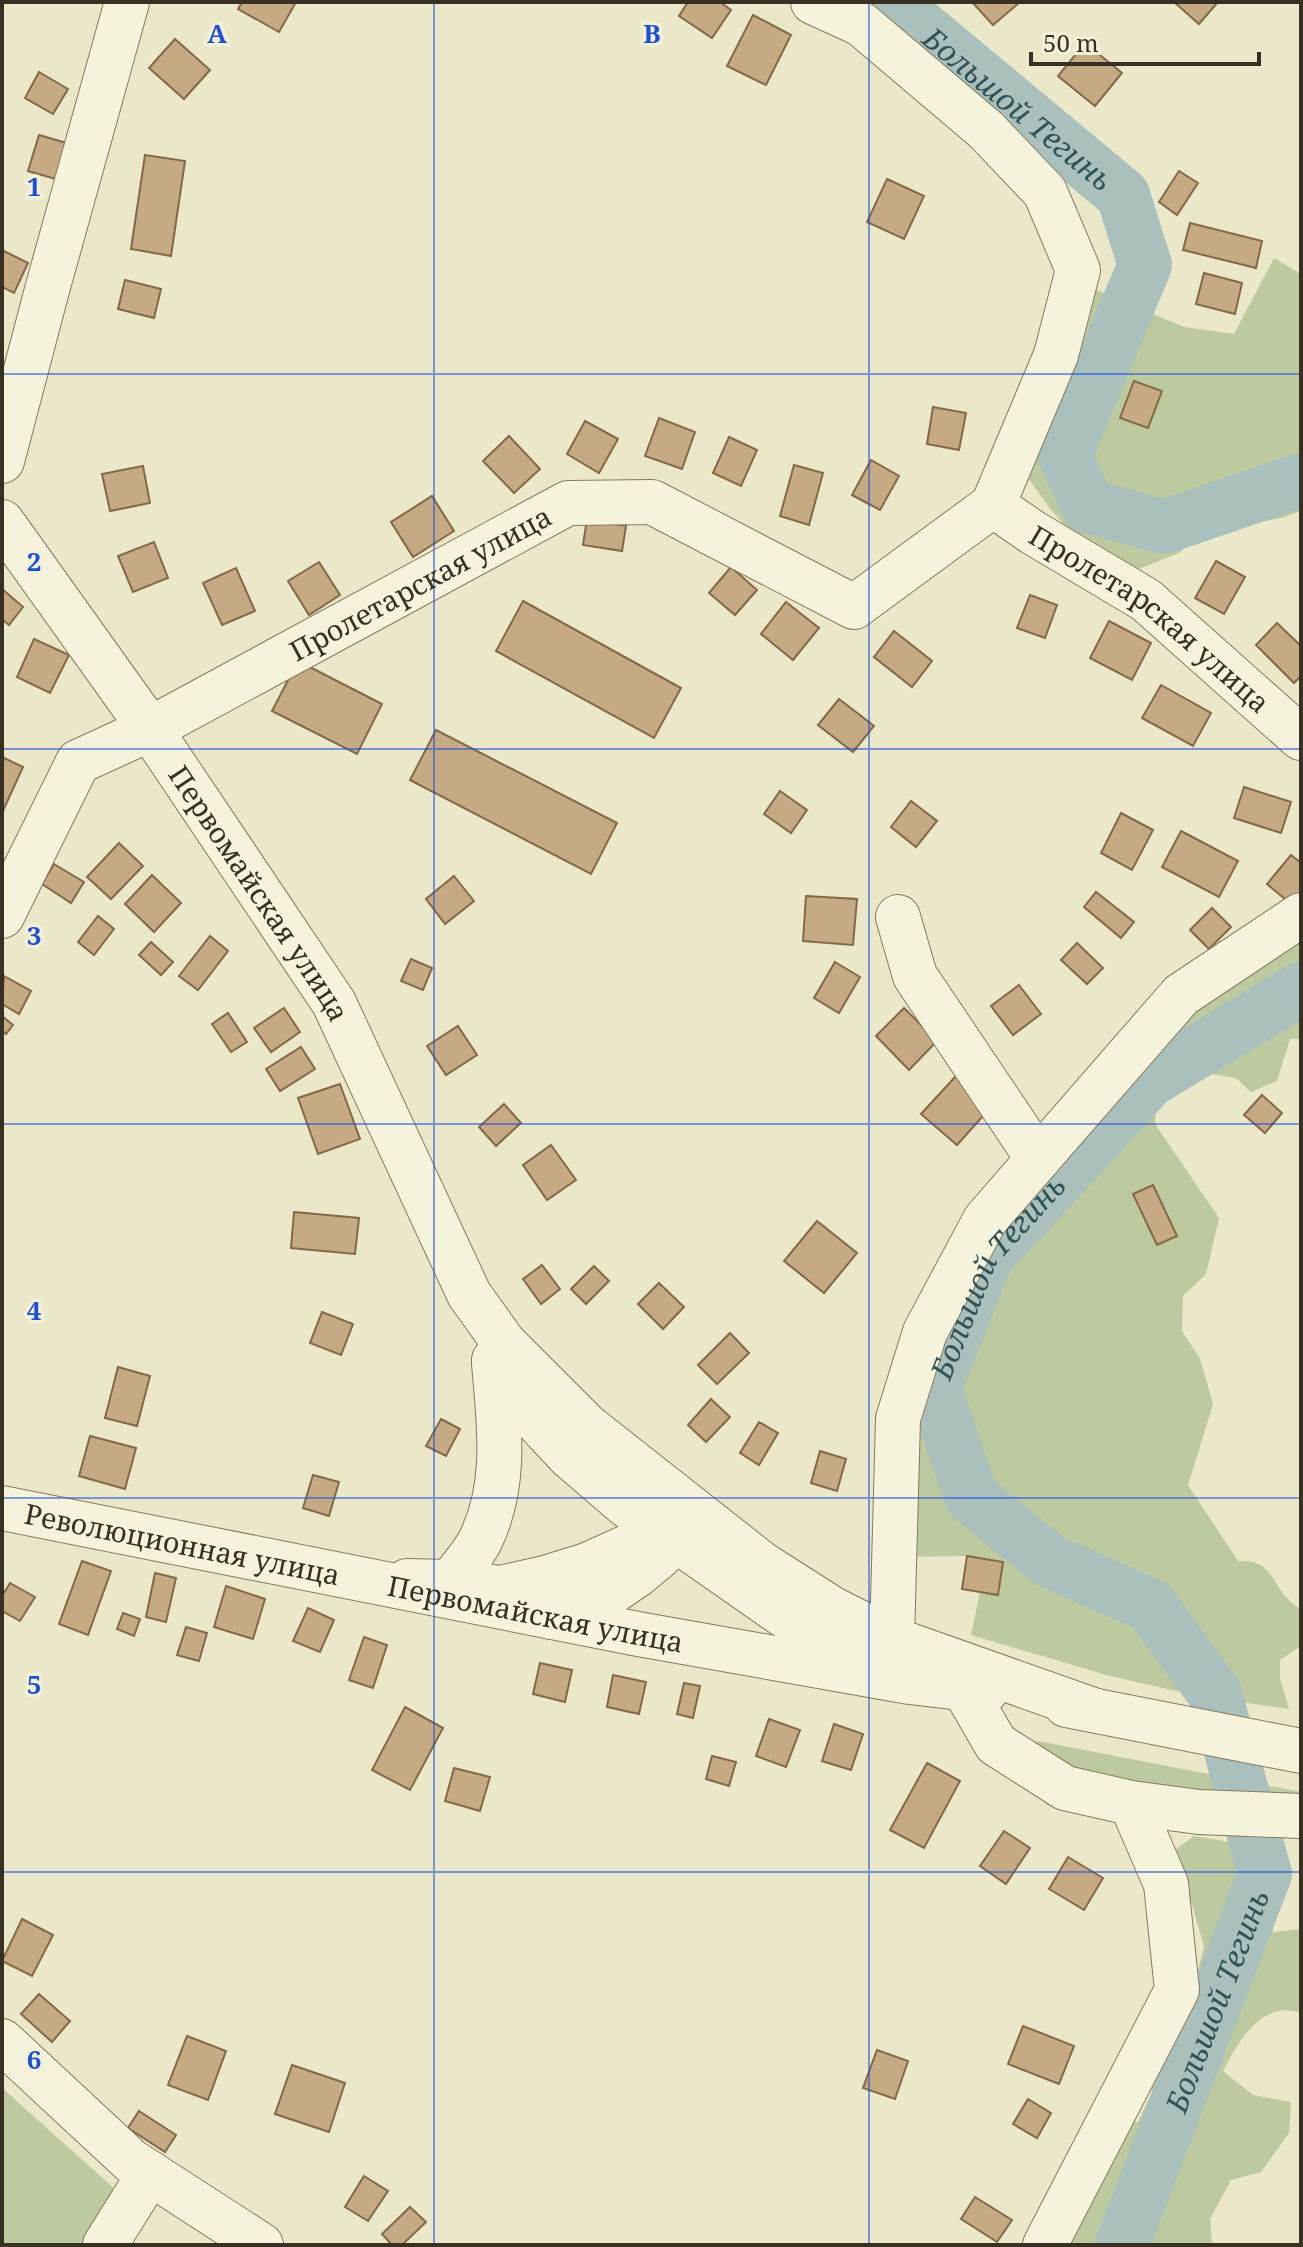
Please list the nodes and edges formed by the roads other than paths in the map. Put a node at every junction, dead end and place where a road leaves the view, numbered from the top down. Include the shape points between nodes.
1 (127, 2) edge
2 (813, 2) edge
3 (2, 461) edge
4 (993, 505) junction
5 (2, 522) edge
6 (150, 729) junction
7 (1301, 738) edge
8 (1301, 915) edge
9 (2, 916) edge
10 (898, 917) dead end
11 (1038, 1159) junction
12 (499, 1352) junction
13 (624, 1456) junction
14 (2, 1508) edge
15 (669, 1534) junction
16 (734, 1542) junction
17 (364, 1581) junction
18 (451, 1582) junction
19 (551, 1617) junction
20 (892, 1639) junction
21 (963, 1687) junction
22 (1093, 1710) junction
23 (1301, 1751) edge
24 (1131, 1803) junction
25 (1301, 1816) edge
26 (2, 2041) edge
27 (150, 2173) junction
28 (105, 2245) edge
29 (261, 2245) edge
30 (1045, 2245) edge

1 - 3 street
2 - 4 street via 861,24 986,130 1045,192 1078,270 1056,355
4 - 6 street, Пролетарская улица via 854,607 652,502 568,503
4 - 7 street, Пролетарская улица via 1146,600
5 - 6 street, Первомайская улица
6 - 9 street, Пролетарская улица via 78,762
6 - 12 street, Первомайская улица via 334,1003
8 - 11 street via 1181,995
10 - 11 street via 915,976
11 - 20 street via 977,1234 925,1332 898,1419
12 - 13 street, Первомайская улица
12 - 15 street via 527,1411 569,1456
12 - 18 street, Первомайская улица via 502,1454 495,1497 480,1541
13 - 15 street via 654,1490
13 - 16 street, Первомайская улица
14 - 17 street, Революционная улица
15 - 16 street via 702,1532
15 - 18 street via 656,1534 587,1565 500,1588
15 - 19 street via 661,1555 637,1575 592,1606
15 - 21 street via 728,1579 836,1643
16 - 20 street, Первомайская улица via 831,1608
17 - 18 street, Первомайская улица
17 - 19 street, Первомайская улица
19 - 21 street, Первомайская улица
20 - 22 street, Первомайская улица
21 - 22 street, Первомайская улица
21 - 24 street via 996,1744 1065,1788
22 - 23 street, Первомайская улица
24 - 25 street
24 - 30 street via 1166,1884 1177,1990
26 - 27 street
27 - 28 street
27 - 29 street

